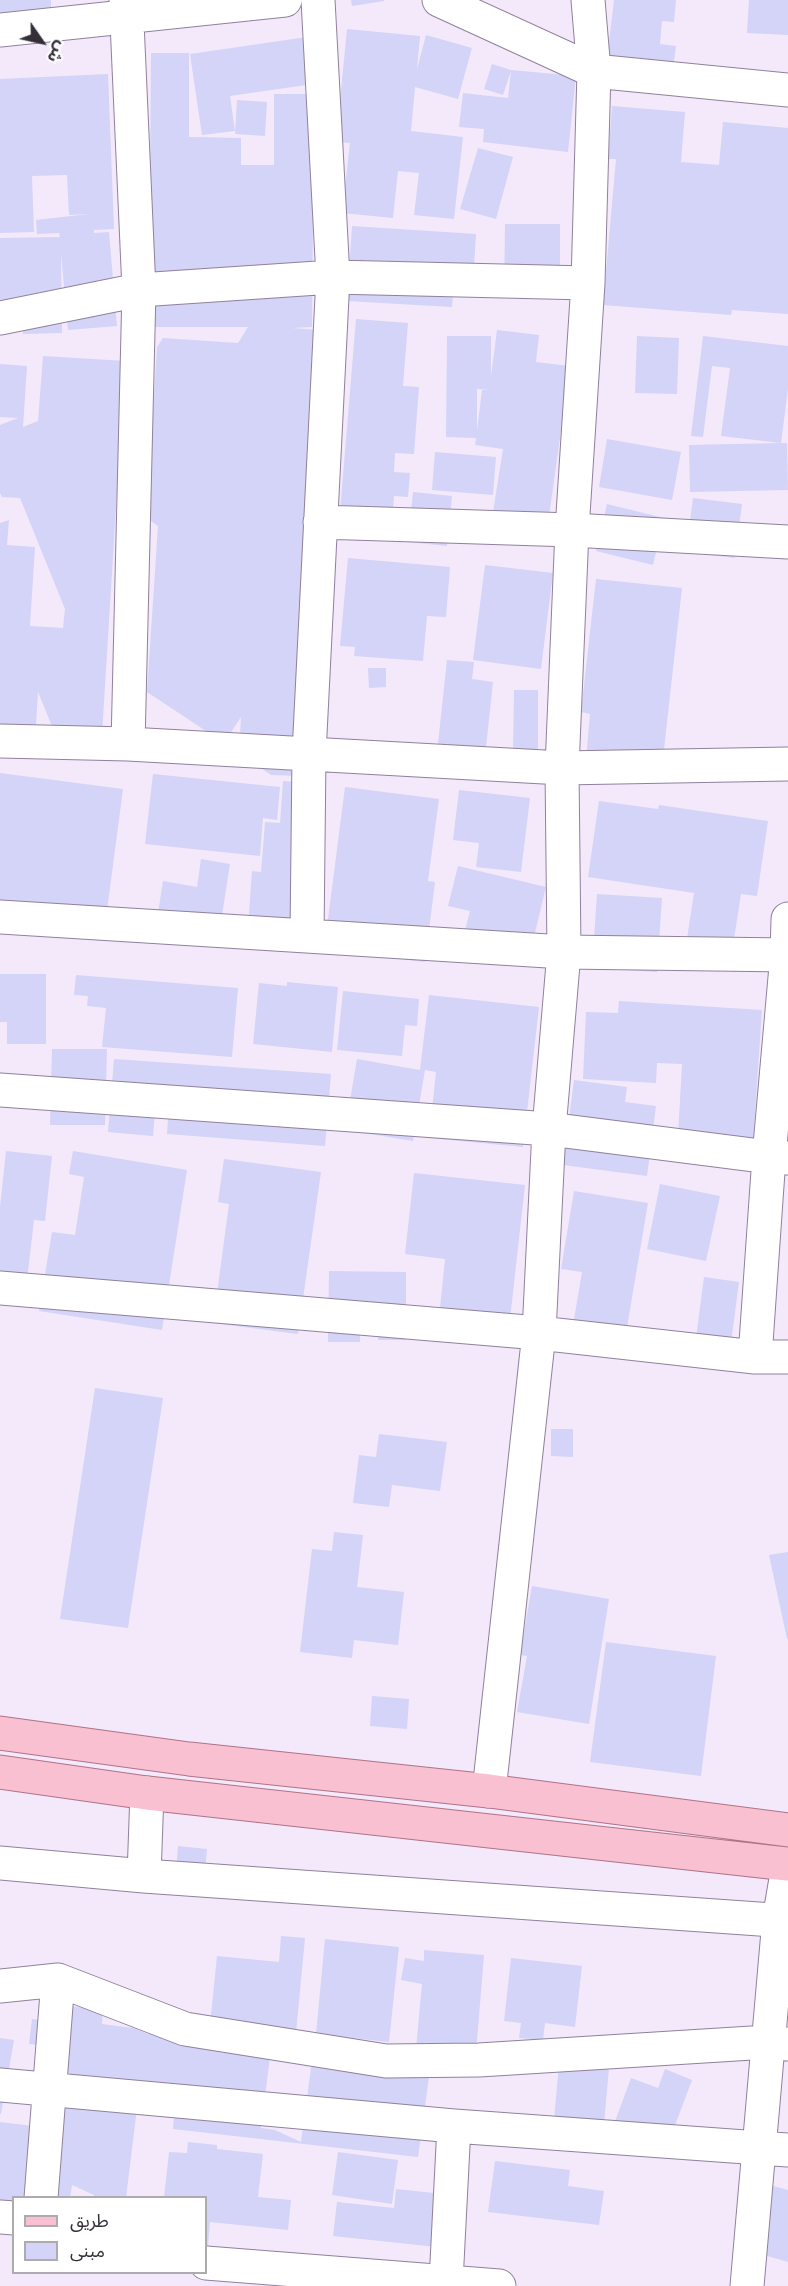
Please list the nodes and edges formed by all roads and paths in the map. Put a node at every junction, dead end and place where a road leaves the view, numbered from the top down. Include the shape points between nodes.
1 (285, 0) edge
2 (318, 0) edge
3 (439, 0) edge
4 (588, 0) edge
5 (127, 9) edge
6 (0, 30) edge
7 (594, 71) junction
8 (788, 90) edge
9 (333, 277) junction
10 (588, 283) junction
11 (139, 290) junction
12 (0, 318) edge
13 (320, 522) junction
14 (572, 530) junction
15 (788, 542) edge
16 (0, 741) edge
17 (128, 744) junction
18 (309, 754) junction
19 (788, 764) edge
20 (562, 768) junction
21 (0, 917) edge
22 (788, 919) edge
23 (307, 936) junction
24 (564, 952) junction
25 (788, 955) edge
26 (0, 1090) edge
27 (549, 1129) junction
28 (779, 1157) edge
29 (0, 1288) edge
30 (539, 1333) junction
31 (755, 1357) junction
32 (788, 1357) edge
33 (0, 1733) edge
34 (0, 1772) edge
35 (489, 1791) junction
36 (147, 1793) junction
37 (788, 1830) edge
38 (0, 1863) edge
39 (788, 1865) edge
40 (144, 1876) junction
41 (784, 1920) edge
42 (58, 1980) junction
43 (0, 1986) edge
44 (778, 2043) edge
45 (0, 2085) edge
46 (48, 2089) junction
47 (454, 2126) junction
48 (774, 2149) edge
49 (41, 2196) edge
50 (207, 2263) edge
51 (446, 2282) junction
52 (499, 2286) edge
53 (747, 2286) edge

1 - 5 street
2 - 9 street
3 - 7 street
4 - 7 street
5 - 6 street
5 - 11 street
7 - 8 street
7 - 10 street
9 - 10 street
9 - 11 street
9 - 13 street
10 - 14 street
11 - 12 street
11 - 17 street
13 - 14 street
13 - 18 street
14 - 15 street
14 - 20 street
16 - 17 street
17 - 18 street
18 - 20 street
18 - 23 street
19 - 20 street
20 - 24 street
21 - 23 street
22 - 25 street
23 - 24 street
24 - 25 street
24 - 27 street
25 - 28 street
26 - 27 street
27 - 28 street
27 - 30 street
28 - 31 street
29 - 30 street
30 - 31 street
30 - 35 street
31 - 32 street
33 - 35 main road via 189,1759
34 - 36 main road
35 - 37 main road
36 - 39 main road
36 - 40 street
38 - 40 street
39 - 41 street
40 - 41 street
41 - 44 street
42 - 43 street
42 - 44 street via 185,2029 386,2061 479,2060
42 - 46 street
44 - 48 street
45 - 46 street
46 - 47 street
46 - 49 street
47 - 48 street
47 - 51 street
48 - 53 street
50 - 51 street
51 - 52 street

